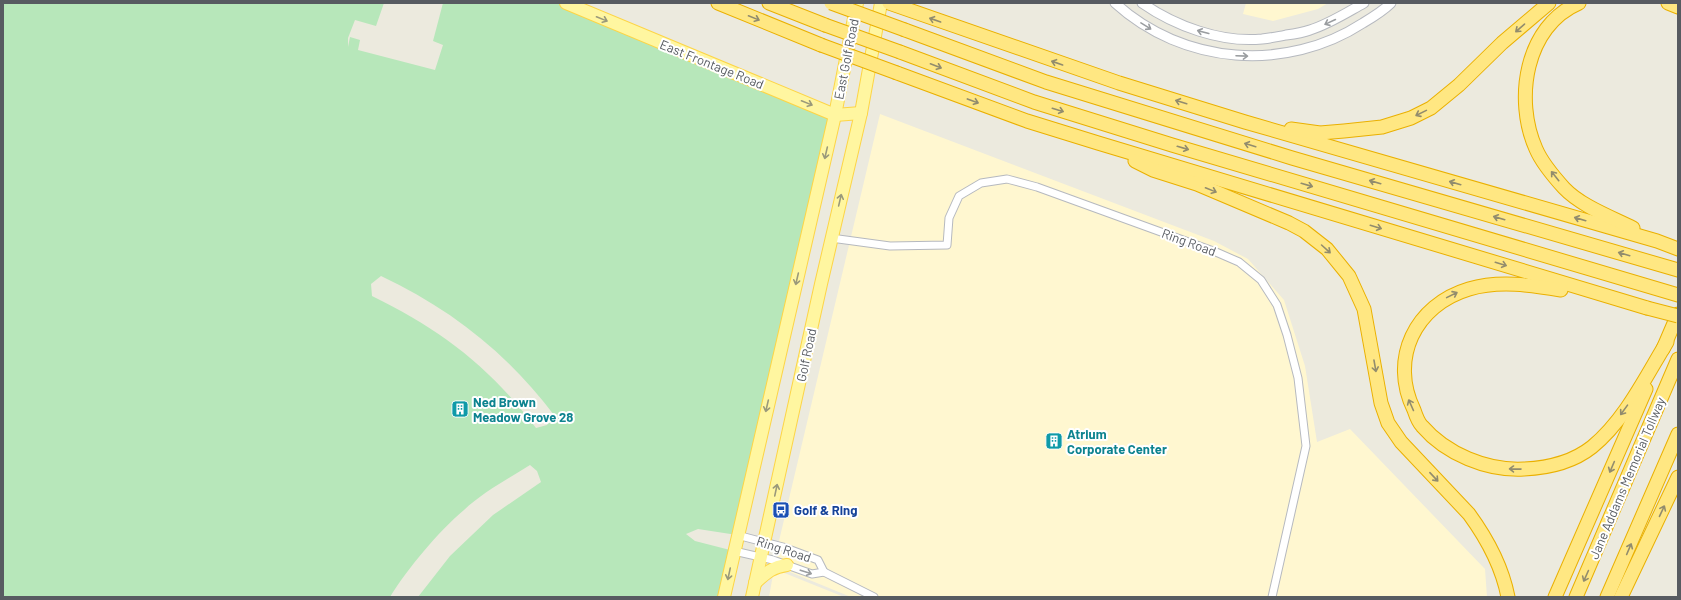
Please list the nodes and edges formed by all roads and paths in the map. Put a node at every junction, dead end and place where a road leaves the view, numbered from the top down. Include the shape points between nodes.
1 (566, 3) edge
2 (718, 3) edge
3 (769, 3) edge
4 (831, 3) edge
5 (857, 3) edge
6 (881, 3) edge
7 (889, 3) edge
8 (1115, 3) edge
9 (1142, 3) edge
10 (1364, 3) edge
11 (1390, 3) edge
12 (1550, 3) edge
13 (1579, 3) edge
14 (1668, 3) edge
15 (1678, 7) edge
16 (861, 113) junction
17 (835, 115) junction
18 (1245, 122) junction
19 (1098, 143) junction
20 (832, 238) junction
21 (1657, 241) junction
22 (1675, 248) edge
23 (1678, 270) edge
24 (1678, 295) edge
25 (1623, 300) junction
26 (1678, 315) edge
27 (1667, 342) junction
28 (1678, 359) edge
29 (1678, 434) edge
30 (1678, 477) edge
31 (737, 535) junction
32 (765, 542) junction
33 (734, 551) junction
34 (761, 558) junction
35 (787, 565) junction
36 (824, 572) junction
37 (755, 583) junction
38 (724, 597) edge
39 (752, 597) edge
40 (874, 597) edge
41 (1272, 597) edge
42 (1508, 597) edge
43 (1554, 597) edge
44 (1576, 597) edge
45 (1607, 597) edge
46 (1622, 597) edge

1 -> 17 main road, East Frontage Road
2 -> 19 highway, bridge via 821,45 1027,121
3 -> 24 highway, bridge via 1034,102
23 -> 4 highway, bridge via 1292,158 1046,82
5 - 17 main road, East Golf Road
6 - 16 main road, East Golf Road
18 -> 7 highway via 1119,84
8 -> 11 street via 1129,16 1156,33 1206,51 1241,56 1298,51 1320,44 1343,35
10 -> 9 street via 1331,22 1308,31 1248,40 1217,36 1190,28
12 -> 18 highway via 1459,85 1431,108 1411,118 1382,127 1320,132
21 -> 13 highway via 1579,200 1565,189 1544,163 1529,131 1525,98 1526,76 1531,57 1540,38 1552,23
14 - 15 highway
16 - 17 main road, East Frontage Road
20 -> 16 main road, Golf Road
17 -> 31 main road, Golf Road
21 -> 18 highway
19 -> 25 highway
19 -> 42 highway via 1153,170 1197,184 1289,223 1327,249 1349,276 1364,309 1381,402 1388,423 1401,442 1469,514 1478,527 1496,559
32 -> 20 main road, Golf Road
20 - 41 street, Ring Road via 890,246 946,245 949,218 959,196 981,183 1007,179 1037,187 1239,262 1260,280 1277,305 1298,378 1306,446
21 - 22 highway
25 - 26 highway, bridge
27 -> 25 highway via 1633,399 1613,425 1591,447 1565,461 1532,469 1488,466 1454,452 1421,426 1407,396 1404,366 1408,346 1416,328 1427,312 1442,301 1458,292 1492,284 1525,284
26 - 27 highway
27 -> 43 highway
28 -> 44 highway, Jane Addams Memorial Tollway
45 -> 29 highway
46 -> 30 highway
31 - 32 street, Ring Road
31 - 33 main road, Golf Road
32 - 34 main road, Golf Road
32 - 36 street, Ring Road via 818,560
33 - 34 street, Ring Road
33 -> 38 main road, Golf Road
34 - 35 street, Ring Road
34 - 37 main road, Golf Road
35 -> 36 street, Ring Road via 812,574
35 - 37 main road via 768,570
36 - 40 street, Ring Road
37 - 39 main road, Golf Road

